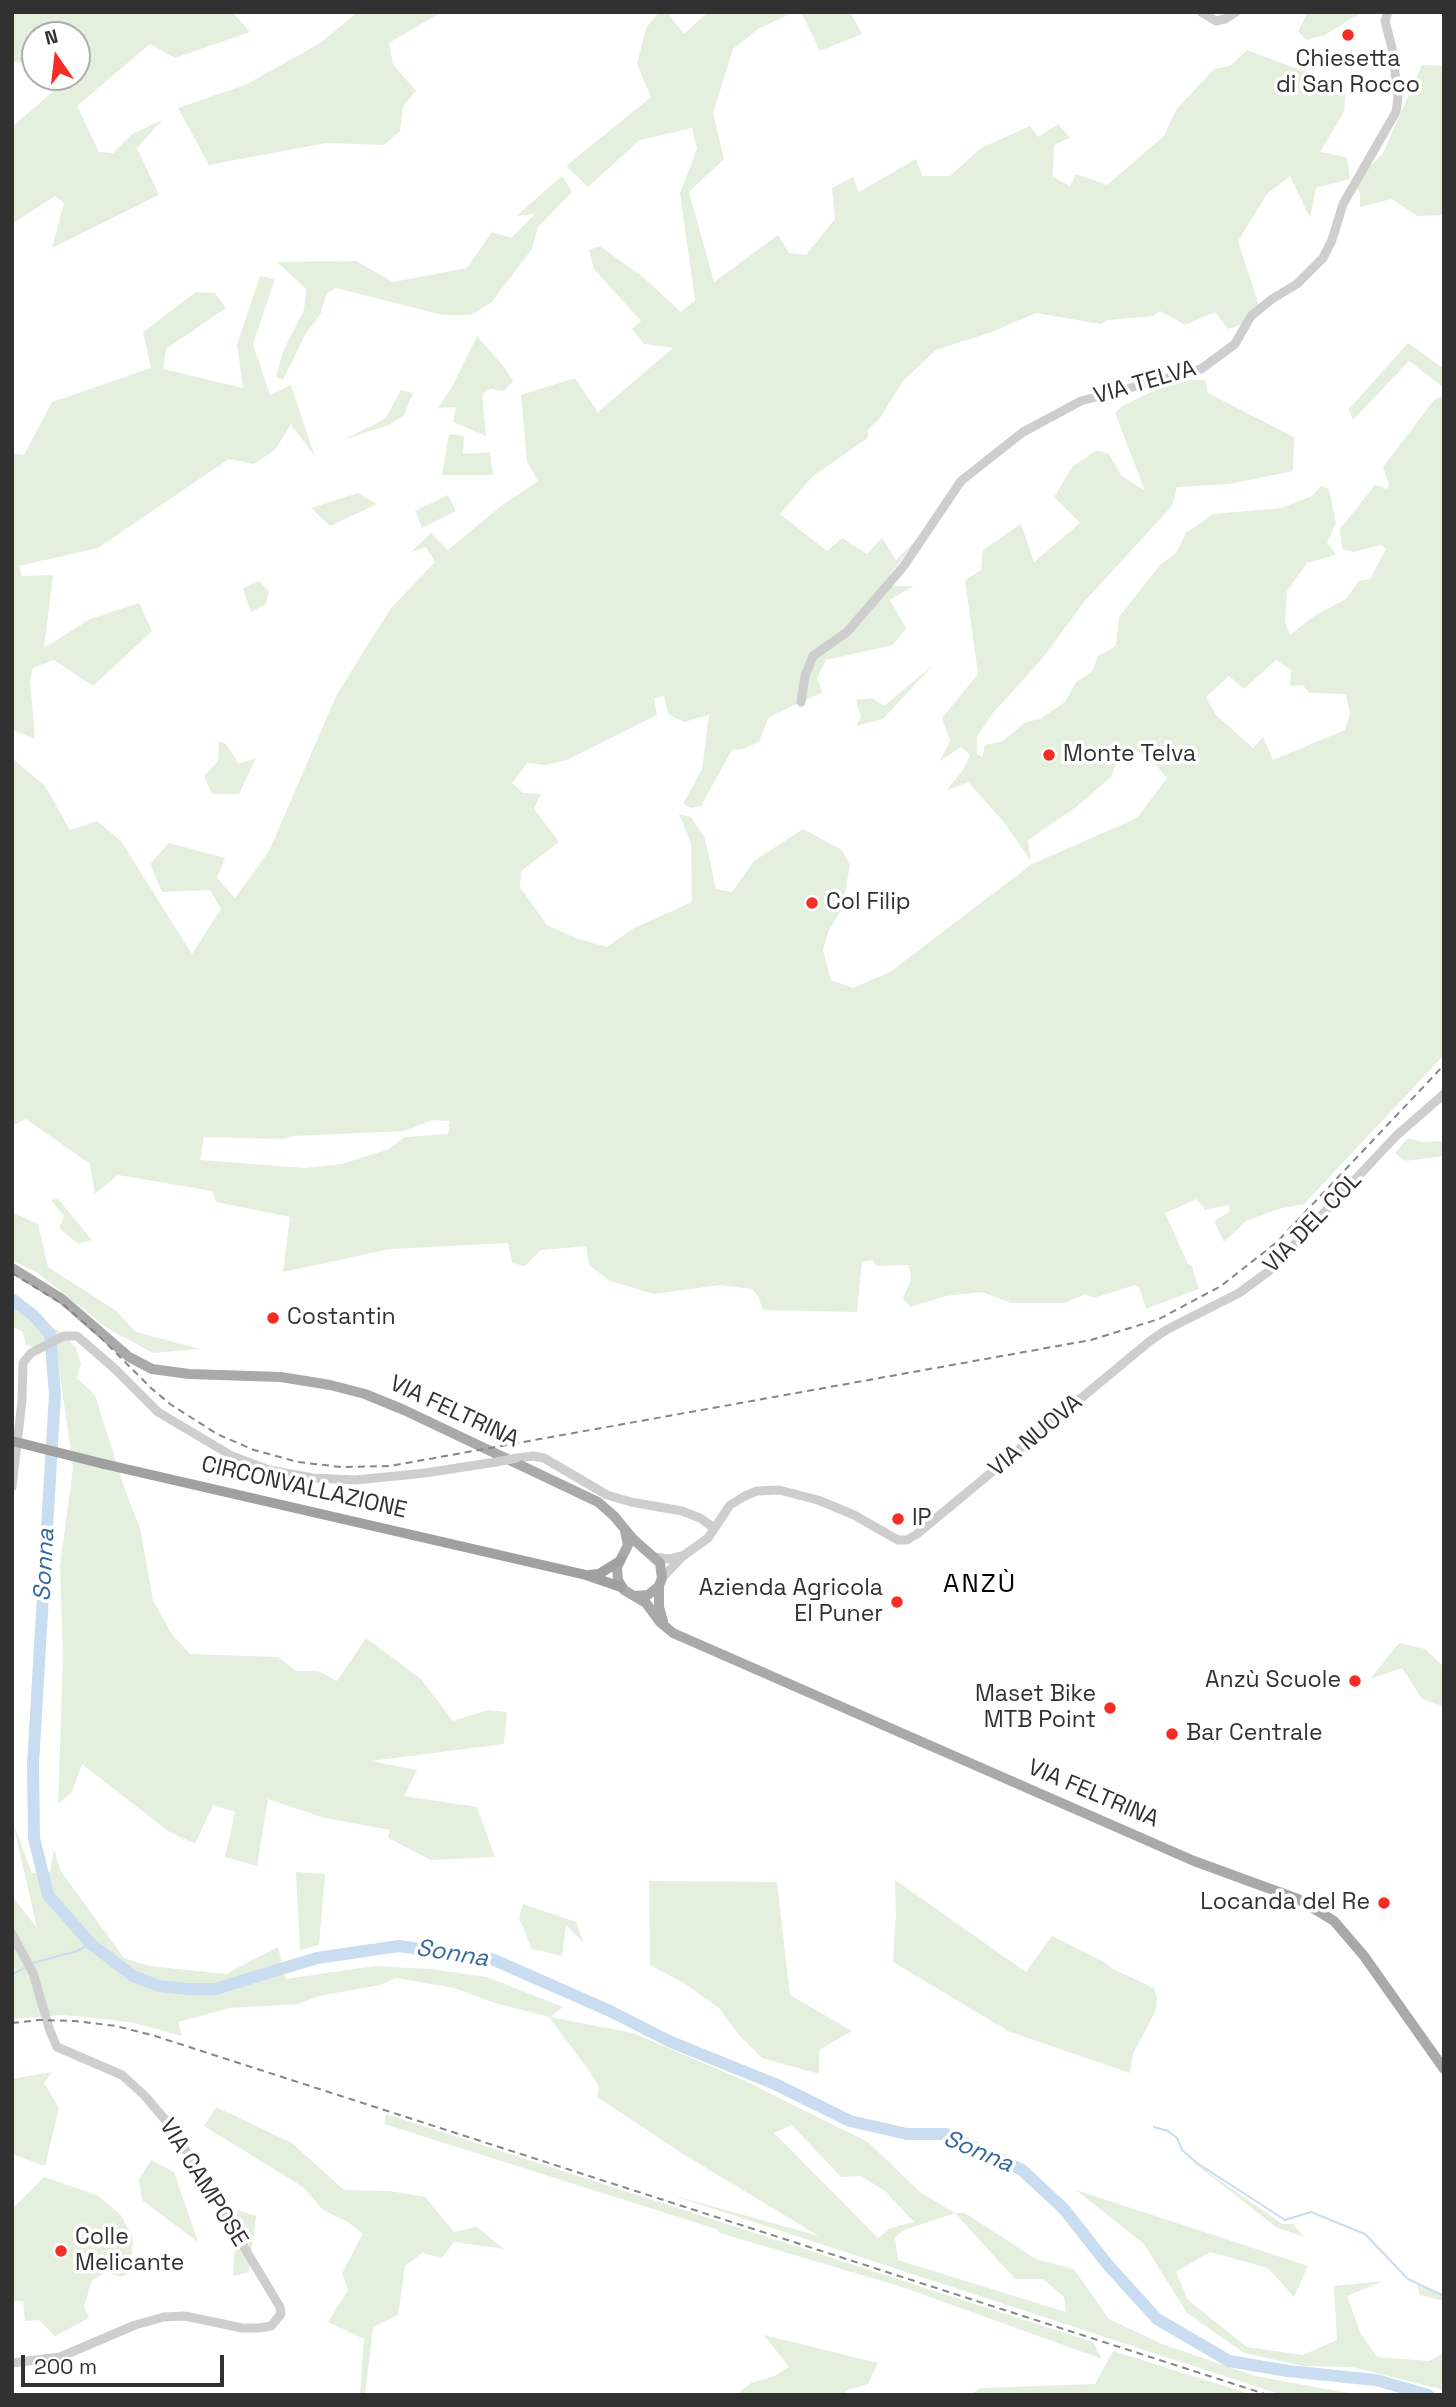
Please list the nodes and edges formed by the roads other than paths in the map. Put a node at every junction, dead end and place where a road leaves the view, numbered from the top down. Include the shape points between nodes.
1 (1201, 12) edge
2 (1236, 12) edge
3 (1388, 12) edge
4 (801, 702) dead end
5 (1444, 1094) edge
6 (12, 1268) edge
7 (1166, 1331) joint
8 (12, 1441) edge
9 (12, 1486) edge
10 (714, 1528) junction
11 (625, 1531) junction
12 (652, 1555) junction
13 (683, 1556) junction
14 (622, 1558) junction
15 (586, 1576) junction
16 (660, 1582) junction
17 (621, 1587) junction
18 (635, 1596) junction
19 (668, 1629) junction
20 (12, 1934) edge
21 (1444, 2069) edge
22 (12, 2363) edge

1 - 2 street via 1216,21
3 - 4 street, VIA TELVA via 1385,21 1398,97 1396,112 1343,204 1323,258 1297,284 1251,316 1235,344 1201,369 1081,401 1023,432 961,481 903,567 847,632 813,656
5 - 7 street, VIA DEL COL via 1397,1135 1269,1271
6 - 11 main road, VIA FELTRINA via 49,1290 143,1365 175,1373 281,1377 381,1399 598,1502
7 - 10 street, VIA NUOVA via 928,1527 904,1541 836,1506 779,1490 740,1498
8 - 15 highway, CIRCONVALLAZIONE, bridge
9 - 10 street, bridge via 23,1363 31,1353 64,1336 77,1336 158,1412 233,1456 269,1470 356,1480 533,1456 607,1495 682,1511
10 - 13 street
11 - 12 main road, VIA FELTRINA
11 - 14 main road via 628,1545
12 - 13 street
12 - 14 main road via 636,1550
12 - 16 main road via 660,1563
13 - 16 street
14 - 15 highway via 599,1574
14 - 17 main road via 617,1574
15 - 17 highway, CIRCONVALLAZIONE
16 - 18 main road via 648,1595
16 - 19 main road via 659,1607
17 - 18 main road, VIA FELTRINA
18 - 19 main road, VIA FELTRINA
19 - 21 main road, VIA FELTRINA via 1194,1861 1298,1899 1334,1921
20 - 22 street, VIA CAMPOSE via 33,1973 57,2047 122,2075 173,2129 281,2314 271,2326 242,2328 185,2316 164,2317 60,2357

